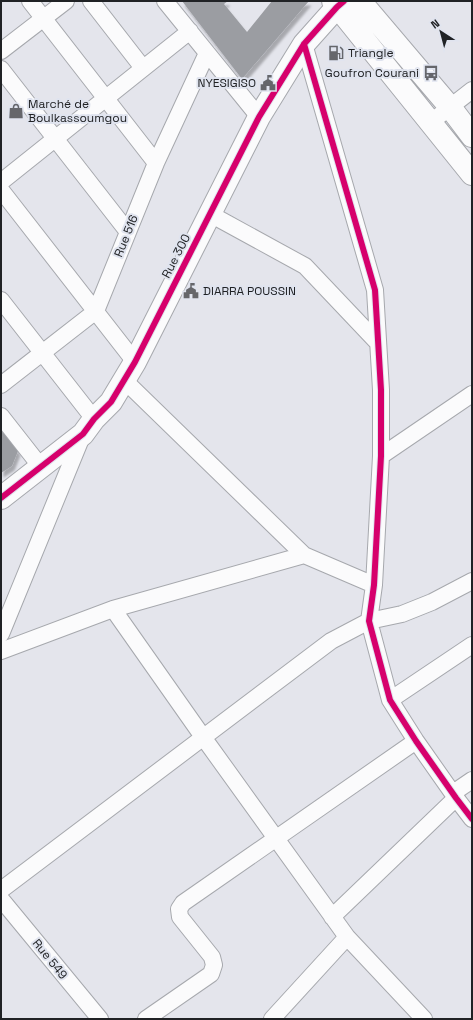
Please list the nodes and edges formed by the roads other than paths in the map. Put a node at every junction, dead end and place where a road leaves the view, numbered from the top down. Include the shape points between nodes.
1 (30, 1) edge
2 (66, 1) edge
3 (91, 1) edge
4 (165, 1) edge
5 (360, 1) edge
6 (338, 3) edge
7 (43, 18) junction
8 (190, 31) junction
9 (304, 44) junction
10 (1, 51) edge
11 (207, 52) junction
12 (143, 68) junction
13 (1, 69) edge
14 (472, 90) edge
15 (106, 98) junction
16 (450, 107) junction
17 (259, 117) junction
18 (431, 122) junction
19 (472, 136) edge
20 (56, 138) junction
21 (156, 163) junction
22 (472, 174) edge
23 (1, 182) edge
24 (1, 190) edge
25 (210, 214) junction
26 (128, 232) junction
27 (1, 300) edge
28 (96, 312) junction
29 (378, 343) junction
30 (42, 353) junction
31 (129, 371) junction
32 (1, 385) edge
33 (472, 394) edge
34 (1, 416) edge
35 (89, 427) junction
36 (381, 456) junction
37 (41, 467) junction
38 (1, 498) edge
39 (304, 555) junction
40 (472, 581) edge
41 (374, 585) junction
42 (113, 609) junction
43 (369, 621) junction
44 (1, 634) edge
45 (472, 645) edge
46 (1, 651) edge
47 (390, 700) junction
48 (203, 737) junction
49 (416, 741) junction
50 (472, 780) edge
51 (454, 796) junction
52 (472, 820) edge
53 (276, 838) junction
54 (1, 890) edge
55 (1, 899) edge
56 (332, 917) junction
57 (347, 937) junction
58 (100, 1019) edge
59 (146, 1019) edge
60 (272, 1019) edge
61 (424, 1019) edge

1 - 7 street
2 - 7 street
3 - 12 street
4 - 8 street
5 - 16 street
6 - 9 street, Rue 300
6 - 18 street
7 - 10 street
7 - 15 street
8 - 11 street
8 - 12 street
9 - 17 street, Rue 300
9 - 29 street via 375,290
11 - 17 street
11 - 21 street, Rue 516
12 - 15 street
13 - 20 street
14 - 16 street
15 - 20 street
15 - 21 street
16 - 18 street
16 - 19 street
17 - 25 street, Rue 300
18 - 22 street
20 - 23 street
20 - 26 street
21 - 26 street, Rue 516
24 - 28 street
25 - 29 street via 305,266
25 - 31 street, Rue 300
26 - 28 street, Rue 516
27 - 30 street
28 - 30 street
28 - 31 street
29 - 36 street
30 - 32 street
30 - 35 street
31 - 35 street, Rue 300 via 111,402
31 - 39 street
33 - 36 street
34 - 37 street
35 - 37 street, Rue 300
35 - 44 street
36 - 41 street
37 - 38 street, Rue 300
39 - 41 street
39 - 42 street
40 - 43 street via 402,614
41 - 43 street
42 - 46 street
42 - 48 street
43 - 47 street
43 - 48 street via 331,641
45 - 47 street
47 - 49 street
48 - 53 street
48 - 54 street
49 - 51 street
49 - 53 street
50 - 51 street
51 - 52 street
51 - 56 street
53 - 56 street
53 - 59 street via 178,909 180,917 212,957 214,965 211,974
55 - 58 street, Rue 549
56 - 57 street
57 - 60 street
57 - 61 street

